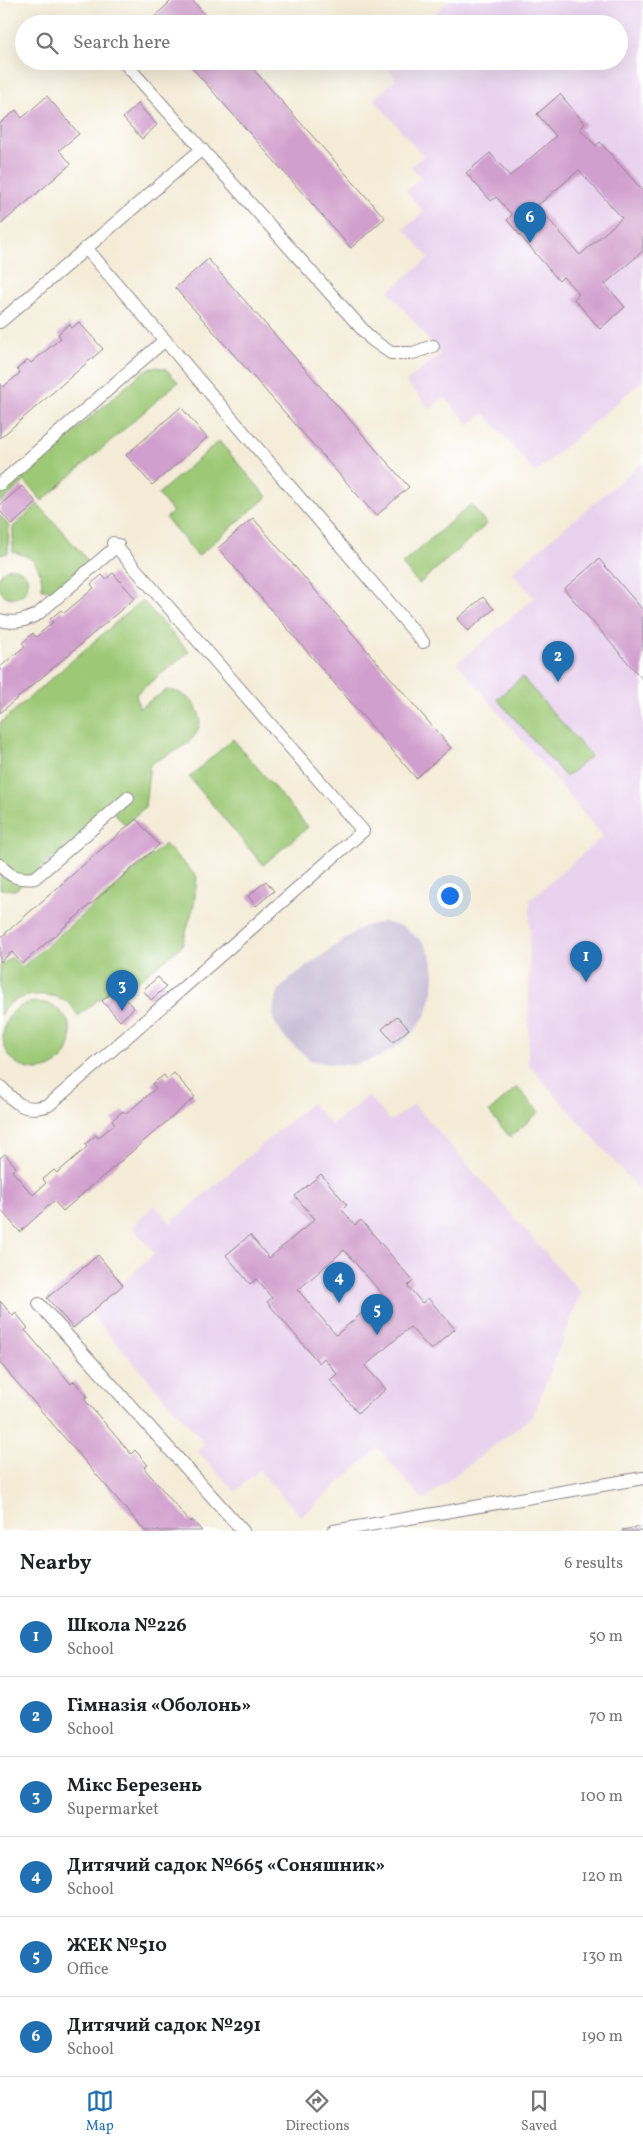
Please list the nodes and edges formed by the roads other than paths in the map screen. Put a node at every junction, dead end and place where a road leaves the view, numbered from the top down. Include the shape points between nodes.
1 (131, 70) edge
2 (202, 149) junction
3 (86, 248) junction
4 (0, 322) edge
5 (165, 340) junction
6 (433, 346) dead end
7 (0, 484) edge
8 (0, 620) edge
9 (422, 642) dead end
10 (128, 798) dead end
11 (0, 866) edge
12 (0, 1086) edge
13 (39, 1304) dead end
14 (643, 1478) edge
15 (244, 1531) edge
16 (334, 1531) edge

1 - 2 lane
2 - 3 lane
2 - 6 lane via 371,339 391,353 413,353
3 - 4 lane
3 - 5 lane
5 - 7 lane
5 - 9 lane
8 - 12 lane via 23,621 38,614 115,544 364,831 49,1105 37,1109 25,1107 15,1103
10 - 11 lane via 35,878 14,877
13 - 15 lane
14 - 16 lane

